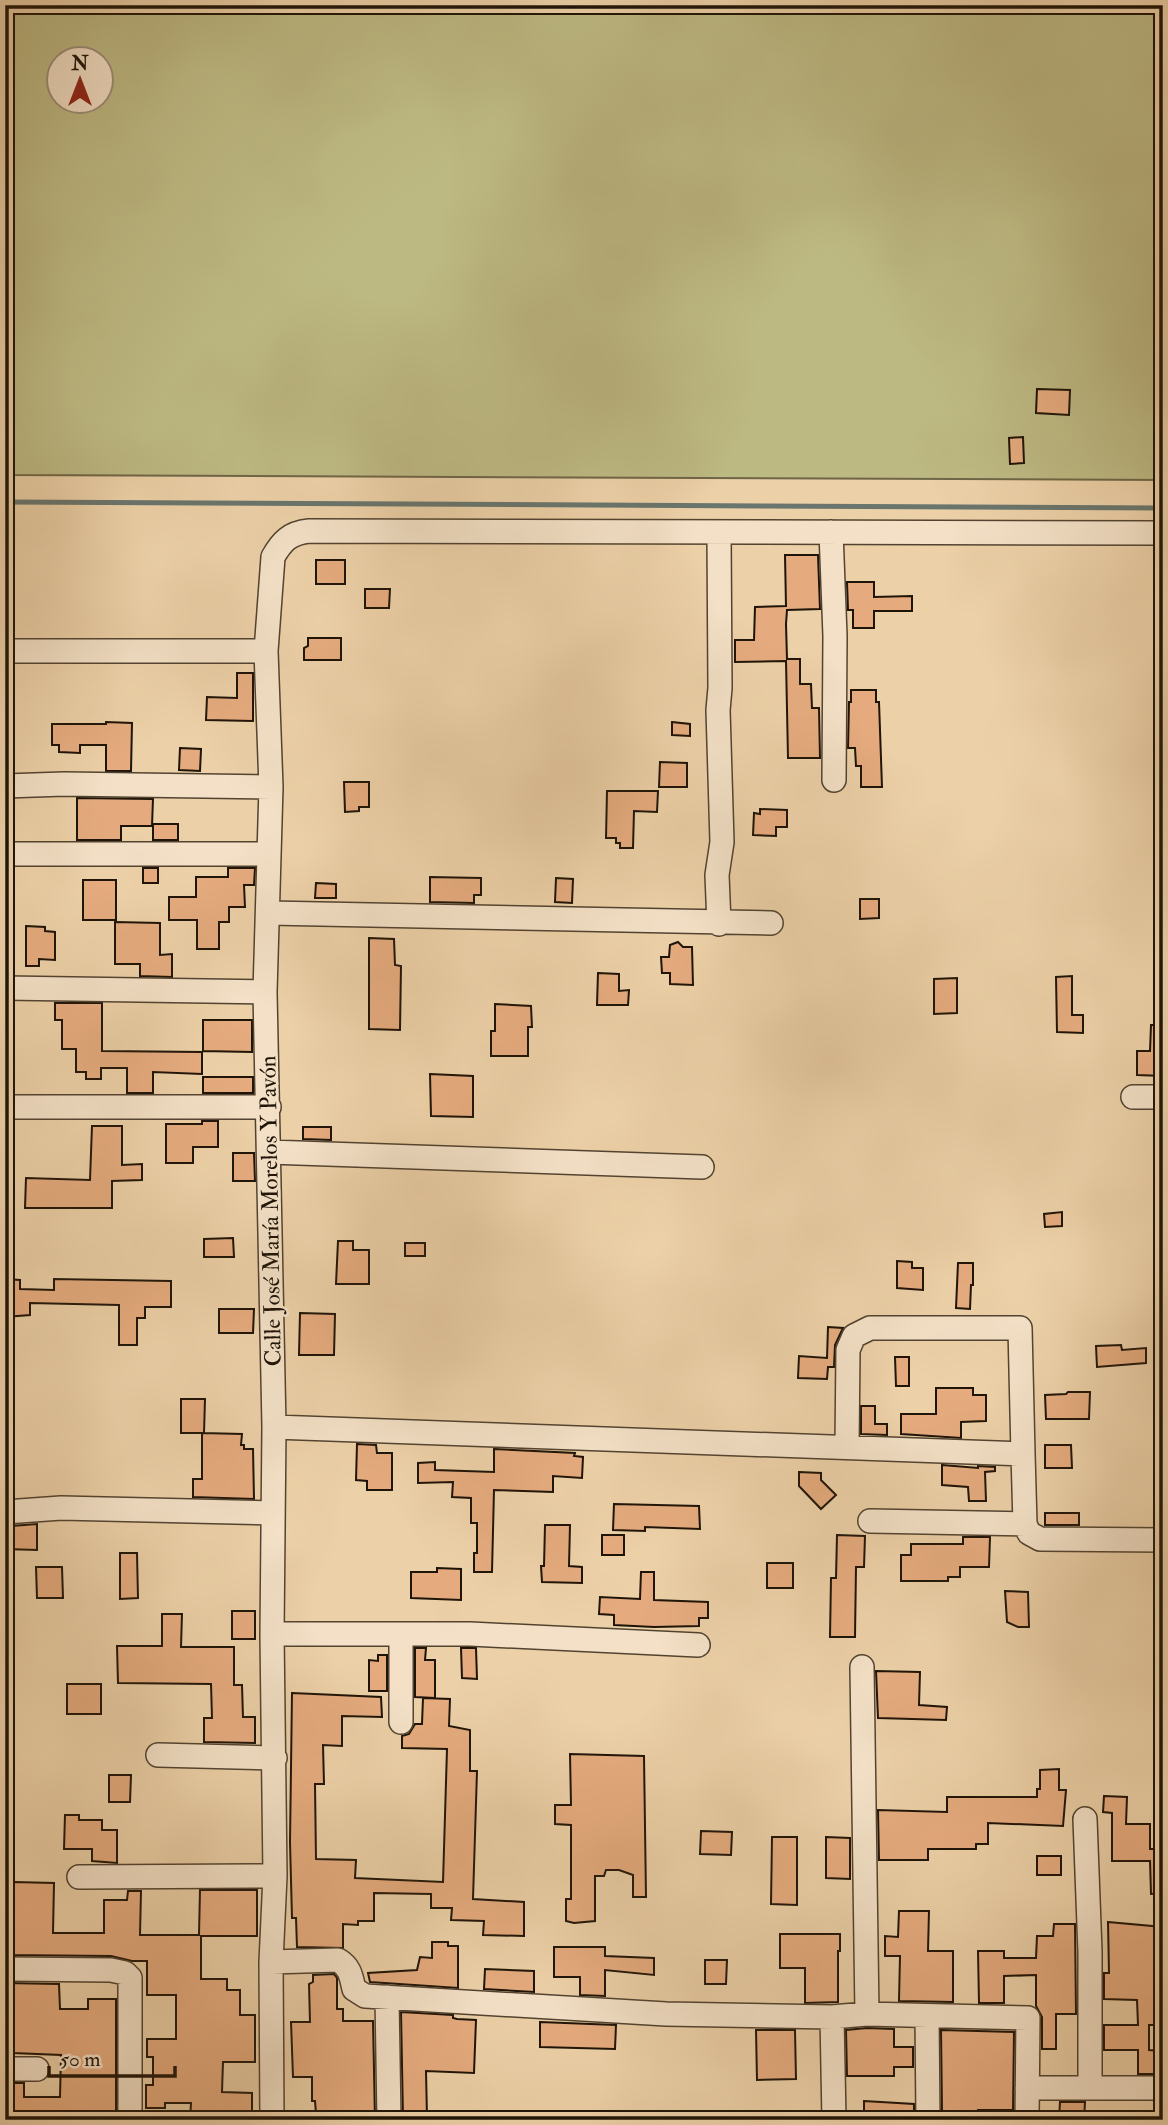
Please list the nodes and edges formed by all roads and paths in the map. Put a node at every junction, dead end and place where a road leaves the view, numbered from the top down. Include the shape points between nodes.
1 (831, 532) junction
2 (1163, 533) edge
3 (719, 534) junction
4 (5, 651) edge
5 (267, 651) junction
6 (834, 780) dead end
7 (5, 786) edge
8 (271, 787) junction
9 (5, 854) edge
10 (269, 854) junction
11 (269, 913) junction
12 (771, 923) dead end
13 (719, 924) junction
14 (5, 988) edge
15 (265, 992) junction
16 (1133, 1097) dead end
17 (1163, 1097) edge
18 (5, 1107) edge
19 (269, 1107) junction
20 (269, 1152) junction
21 (702, 1167) dead end
22 (274, 1427) junction
23 (847, 1447) junction
24 (1023, 1454) junction
25 (5, 1512) edge
26 (272, 1513) junction
27 (870, 1521) dead end
28 (1025, 1524) junction
29 (1163, 1540) edge
30 (272, 1634) junction
31 (401, 1634) junction
32 (698, 1645) dead end
33 (862, 1667) dead end
34 (401, 1722) dead end
35 (158, 1755) dead end
36 (275, 1758) junction
37 (1085, 1819) dead end
38 (275, 1876) junction
39 (79, 1877) dead end
40 (271, 1962) junction
41 (5, 1969) edge
42 (387, 1997) junction
43 (867, 2014) junction
44 (928, 2016) junction
45 (832, 2017) junction
46 (5, 2069) edge
47 (37, 2069) dead end
48 (1090, 2086) junction
49 (1027, 2088) junction
50 (1163, 2088) edge
51 (130, 2120) edge
52 (272, 2120) edge
53 (388, 2120) edge
54 (834, 2120) edge
55 (928, 2120) edge
56 (1027, 2120) edge

1 - 2 street
1 - 3 street
1 - 6 street
3 - 5 street, Calle José María Morelos Y Pavón via 309,531 289,536 273,557
3 - 13 street
4 - 5 street
5 - 8 street, Calle José María Morelos Y Pavón
7 - 8 street
8 - 10 street, Calle José María Morelos Y Pavón
9 - 10 street
10 - 11 street, Calle José María Morelos Y Pavón
11 - 13 street
11 - 15 street, Calle José María Morelos Y Pavón
12 - 13 street
14 - 15 street
15 - 19 street, Calle José María Morelos Y Pavón
16 - 17 street
18 - 19 street
19 - 20 street, Calle José María Morelos Y Pavón
20 - 21 street
20 - 22 street, Calle José María Morelos Y Pavón
22 - 23 street
22 - 26 street, Calle José María Morelos Y Pavón
23 - 24 street
23 - 24 street via 848,1350 854,1336 870,1328 1020,1328
24 - 28 street
25 - 26 street via 61,1508
26 - 30 street, Calle José María Morelos Y Pavón
27 - 28 street
28 - 29 street via 1029,1533 1040,1539
30 - 31 street
30 - 36 street, Calle José María Morelos Y Pavón
31 - 32 street
31 - 34 street
33 - 43 street
35 - 36 street
36 - 38 street, Calle José María Morelos Y Pavón
37 - 48 street
38 - 39 street
38 - 40 street, Calle José María Morelos Y Pavón
40 - 42 street via 338,1960 359,1993
40 - 52 street, Calle José María Morelos Y Pavón
41 - 51 street via 125,1973 131,1982
42 - 45 street via 666,2014
42 - 53 street
43 - 44 street
43 - 45 street
44 - 49 street via 1028,2018
44 - 55 street
45 - 54 street
46 - 47 street
48 - 49 street
48 - 50 street
49 - 56 street

